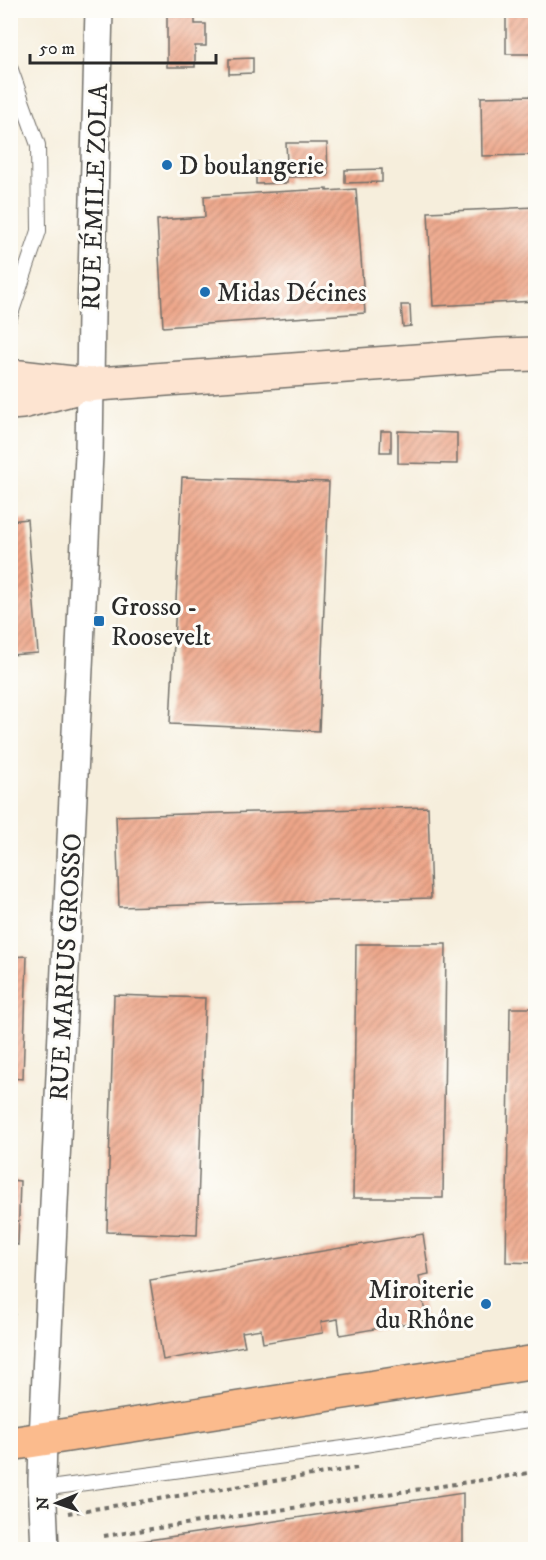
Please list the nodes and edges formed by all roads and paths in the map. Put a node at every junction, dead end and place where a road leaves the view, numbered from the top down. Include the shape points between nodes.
1 (99, 10) edge
2 (10, 67) edge
3 (10, 317) edge
4 (536, 354) edge
5 (10, 377) edge
6 (90, 384) junction
7 (10, 403) edge
8 (536, 1362) edge
9 (536, 1419) edge
10 (43, 1439) junction
11 (10, 1444) edge
12 (368, 1466) dead end
13 (536, 1472) edge
14 (42, 1489) junction
15 (43, 1517) junction
16 (104, 1536) dead end
17 (10, 1545) edge
18 (13, 1550) edge
19 (45, 1550) edge

1 - 6 street, RUE ÉMILE ZOLA
2 - 3 lane via 38,145 39,231
4 - 6 street
5 - 6 street
6 - 7 street
6 - 10 street, RUE MARIUS GROSSO
8 - 10 main road
9 - 14 lane
10 - 11 main road
10 - 14 street, RUE MARIUS GROSSO
12 - 15 path
13 - 16 path
14 - 15 street, RUE MARIUS GROSSO
15 - 19 street, RUE MARIUS GROSSO
17 - 18 path

